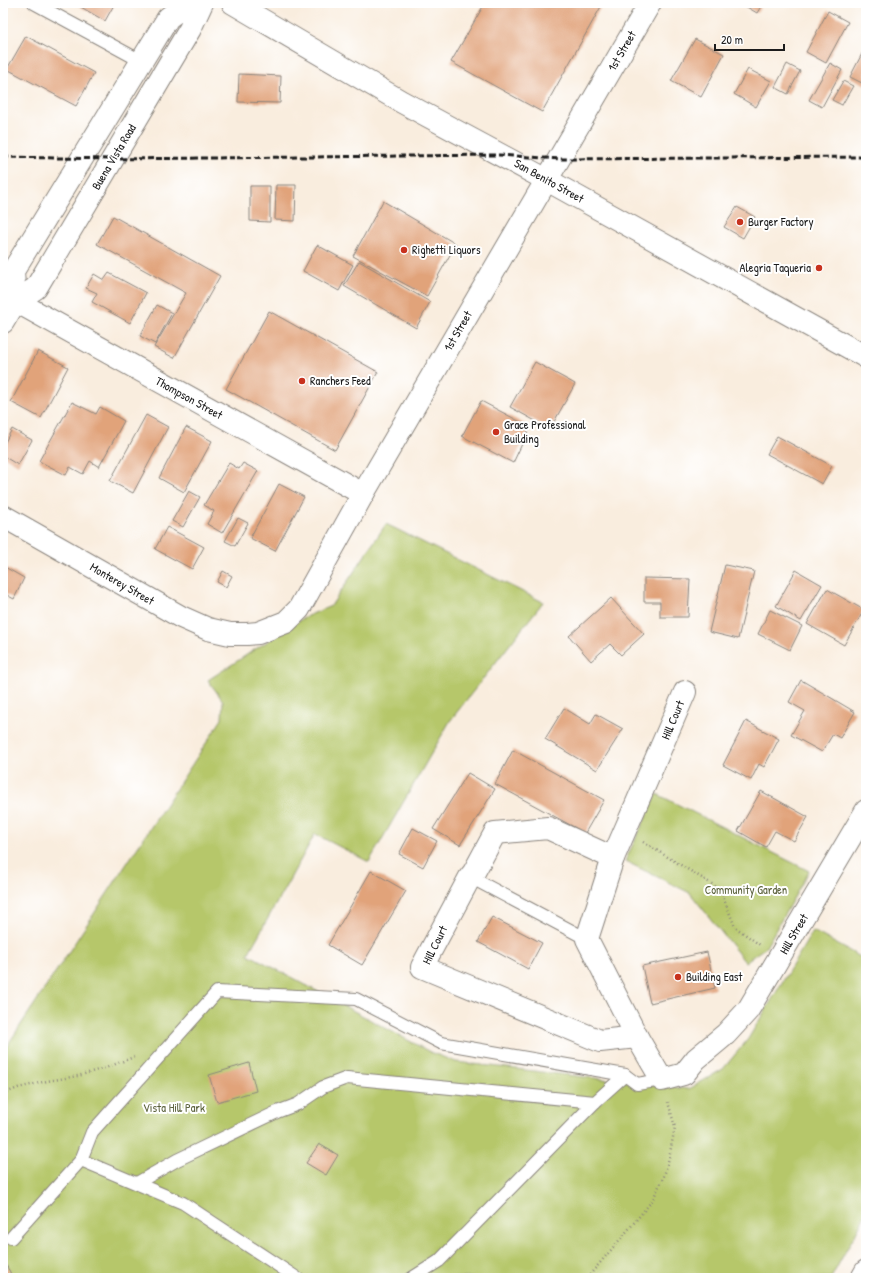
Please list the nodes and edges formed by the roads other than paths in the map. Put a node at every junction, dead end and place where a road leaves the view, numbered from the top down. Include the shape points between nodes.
1 (34, 3) edge
2 (188, 3) edge
3 (202, 3) edge
4 (233, 3) edge
5 (650, 3) edge
6 (142, 61) junction
7 (547, 180) junction
8 (9, 298) edge
9 (3, 322) edge
10 (866, 357) edge
11 (363, 494) junction
12 (3, 516) edge
13 (247, 634) joint
14 (685, 692) dead end
15 (866, 811) edge
16 (613, 858) junction
17 (470, 877) junction
18 (587, 939) junction
19 (637, 1036) junction
20 (625, 1075) junction
21 (662, 1080) junction
22 (595, 1102) junction
23 (81, 1160) junction
24 (137, 1184) junction
25 (11, 1238) dead end
26 (866, 1271) edge
27 (297, 1278) edge
28 (412, 1278) edge
29 (862, 1278) edge

1 - 6 lane
2 - 6 street via 168,18
3 - 8 street, Buena Vista Road via 190,29 36,288
4 - 7 street, San Benito Street via 402,102
5 - 7 street, 1st Street
6 - 8 street via 13,271
7 - 10 street, San Benito Street
7 - 11 street, 1st Street
8 - 9 street, Buena Vista Road
8 - 11 street, Thompson Street
11 - 13 street, 1st Street via 299,609 286,622 258,633
12 - 13 street, Monterey Street via 181,617 208,629 230,634
14 - 16 street, Hill Court
15 - 21 street, Hill Street via 748,1010 726,1034 696,1059 684,1074
16 - 17 street, Hill Court via 548,828 495,833
16 - 18 street, Hill Court
17 - 18 lane
17 - 19 street, Hill Court via 422,967 600,1041
18 - 19 street
19 - 21 street
20 - 21 lane via 637,1084
20 - 22 lane
20 - 23 lane via 441,1043 356,999 217,992 92,1132
22 - 24 lane via 348,1078 323,1087 298,1104 177,1160
22 - 28 lane via 439,1261
23 - 24 lane
23 - 25 lane
24 - 27 lane via 183,1203
26 - 29 street

